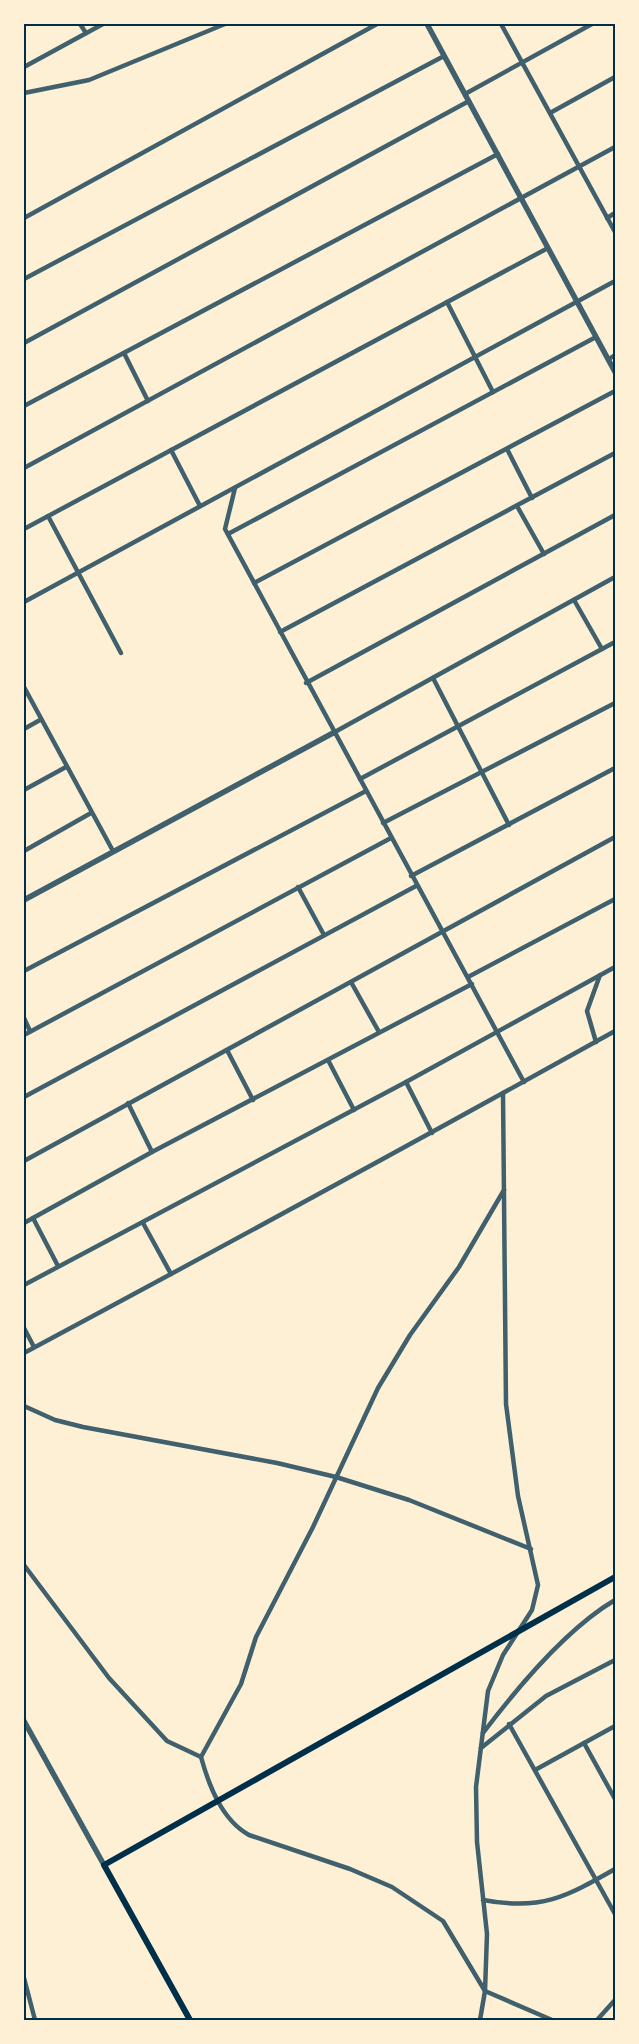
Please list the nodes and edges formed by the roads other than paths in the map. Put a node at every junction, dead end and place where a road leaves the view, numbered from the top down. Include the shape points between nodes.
1 (80, 24) edge
2 (103, 24) edge
3 (225, 24) edge
4 (377, 24) edge
5 (427, 24) edge
6 (501, 24) edge
7 (592, 24) edge
8 (86, 33) junction
9 (444, 56) junction
10 (523, 63) junction
11 (24, 67) edge
12 (615, 77) edge
13 (24, 93) edge
14 (465, 94) junction
15 (469, 101) junction
16 (550, 113) junction
17 (615, 146) edge
18 (498, 154) junction
19 (579, 167) junction
20 (522, 199) junction
21 (615, 213) edge
22 (24, 218) edge
23 (607, 218) junction
24 (615, 232) edge
25 (548, 248) junction
26 (24, 279) edge
27 (615, 281) edge
28 (446, 302) junction
29 (577, 302) junction
30 (596, 337) junction
31 (24, 343) edge
32 (124, 353) junction
33 (615, 355) edge
34 (475, 357) junction
35 (608, 359) junction
36 (615, 372) edge
37 (615, 391) edge
38 (493, 392) junction
39 (148, 401) junction
40 (24, 406) edge
41 (507, 449) junction
42 (171, 450) junction
43 (615, 453) edge
44 (24, 468) edge
45 (235, 488) junction
46 (532, 498) junction
47 (200, 506) junction
48 (518, 506) junction
49 (615, 515) edge
50 (48, 516) junction
51 (24, 529) edge
52 (228, 534) junction
53 (544, 554) junction
54 (78, 572) junction
55 (615, 577) edge
56 (254, 583) junction
57 (574, 600) junction
58 (24, 602) edge
59 (280, 632) junction
60 (615, 642) edge
61 (602, 649) junction
62 (121, 653) dead end
63 (433, 678) junction
64 (306, 682) junction
65 (24, 688) edge
66 (615, 702) edge
67 (40, 720) junction
68 (458, 727) junction
69 (24, 729) edge
70 (334, 733) junction
71 (66, 767) junction
72 (615, 768) edge
73 (481, 771) junction
74 (360, 779) junction
75 (24, 790) edge
76 (366, 791) junction
77 (91, 813) junction
78 (383, 823) junction
79 (509, 825) junction
80 (615, 837) edge
81 (391, 838) junction
82 (24, 851) edge
83 (113, 852) junction
84 (411, 876) junction
85 (416, 886) junction
86 (298, 887) junction
87 (615, 899) edge
88 (24, 900) edge
89 (443, 932) junction
90 (324, 935) junction
91 (615, 967) edge
92 (24, 971) edge
93 (600, 976) junction
94 (468, 977) junction
95 (351, 982) junction
96 (472, 984) junction
97 (24, 1018) edge
98 (30, 1031) junction
99 (498, 1031) junction
100 (615, 1031) edge
101 (379, 1032) junction
102 (24, 1035) edge
103 (596, 1042) junction
104 (227, 1050) junction
105 (328, 1060) junction
106 (406, 1082) junction
107 (524, 1082) junction
108 (503, 1093) junction
109 (24, 1098) edge
110 (253, 1100) junction
111 (128, 1102) junction
112 (354, 1110) junction
113 (432, 1133) junction
114 (152, 1152) junction
115 (24, 1161) edge
116 (504, 1190) junction
117 (33, 1218) junction
118 (24, 1223) edge
119 (143, 1223) junction
120 (58, 1266) junction
121 (171, 1274) junction
122 (24, 1285) edge
123 (24, 1328) edge
124 (34, 1347) junction
125 (24, 1353) edge
126 (24, 1406) edge
127 (336, 1477) junction
128 (531, 1549) junction
129 (24, 1565) edge
130 (615, 1577) edge
131 (615, 1600) edge
132 (517, 1632) junction
133 (615, 1660) edge
134 (24, 1721) edge
135 (509, 1724) junction
136 (615, 1726) edge
137 (482, 1735) junction
138 (584, 1743) junction
139 (481, 1748) junction
140 (201, 1758) junction
141 (536, 1770) junction
142 (217, 1799) junction
143 (615, 1799) edge
144 (104, 1865) junction
145 (615, 1869) edge
146 (597, 1880) junction
147 (483, 1900) junction
148 (615, 1914) edge
149 (24, 1978) edge
150 (25, 1986) edge
151 (485, 1991) junction
152 (615, 2000) edge
153 (35, 2020) edge
154 (190, 2020) edge
155 (480, 2020) edge
156 (552, 2020) edge
157 (597, 2020) edge

1 - 8 street
2 - 8 street
3 - 13 street via 89,80
4 - 22 street
5 - 9 street
6 - 10 street
7 - 10 street
8 - 11 street
9 - 14 street
9 - 26 street
10 - 14 street
10 - 16 street
12 - 16 street
14 - 15 street
15 - 18 street
15 - 31 street
16 - 19 street
17 - 19 street
18 - 20 street
18 - 32 street
19 - 20 street
19 - 23 street
20 - 25 street
20 - 39 street
21 - 23 street
23 - 24 street
25 - 28 street
25 - 29 street
27 - 29 street
28 - 34 street
28 - 42 street
29 - 30 street
29 - 34 street
30 - 35 street
30 - 38 street
32 - 39 street
32 - 40 street
33 - 35 street
34 - 38 street
34 - 45 street
35 - 36 street
37 - 41 street
38 - 52 street
39 - 44 street
41 - 46 street
41 - 56 street
42 - 47 street
42 - 50 street
43 - 46 street
45 - 47 street
45 - 52 street via 225,529
46 - 48 street
47 - 54 street
48 - 53 street
48 - 59 street
49 - 53 street
50 - 51 street
50 - 54 street
52 - 56 street
53 - 64 street
54 - 58 street
54 - 62 street
55 - 57 street
56 - 59 street
57 - 61 street
57 - 63 street
59 - 64 street
60 - 61 street
61 - 68 street
63 - 68 street
63 - 70 street
64 - 70 street
65 - 67 street
66 - 73 street
67 - 69 street
67 - 71 street
68 - 73 street
68 - 74 street
70 - 74 street
70 - 83 street
71 - 75 street
71 - 77 street
72 - 79 street
73 - 78 street
73 - 79 street
74 - 76 street
76 - 78 street
76 - 92 street
77 - 82 street
77 - 83 street
78 - 81 street
79 - 84 street
80 - 89 street
81 - 84 street
81 - 86 street
83 - 88 street
84 - 85 street
85 - 89 street
85 - 90 street
86 - 90 street
86 - 98 street
87 - 94 street
89 - 94 street
89 - 95 street
90 - 109 street
91 - 93 street
93 - 99 street
93 - 103 street via 587,1011
94 - 96 street
95 - 101 street
95 - 104 street
96 - 99 street
96 - 101 street
97 - 98 street
98 - 102 street
99 - 106 street
99 - 107 street
100 - 103 street
101 - 105 street
103 - 107 street
104 - 110 street
104 - 111 street
105 - 110 street
105 - 112 street
106 - 112 street
106 - 113 street
107 - 108 street
108 - 113 street
108 - 116 street
110 - 114 street
111 - 114 street
111 - 115 street
112 - 119 street
113 - 121 street
114 - 117 street
116 - 127 street via 459,1267 410,1335 378,1388
116 - 128 street via 506,1404 518,1496
117 - 118 street
117 - 120 street
119 - 120 street
119 - 121 street
120 - 122 street
121 - 124 street
123 - 124 street
124 - 125 street
126 - 127 street via 83,1428
127 - 128 street via 409,1500
127 - 140 street via 256,1637 241,1684
128 - 132 street via 537,1580 535,1598 532,1610
129 - 140 street via 109,1678 167,1741
130 - 132 main road
131 - 137 street via 554,1650 508,1700
132 - 137 street via 493,1674
132 - 142 main road
133 - 135 street via 546,1696
134 - 144 street
135 - 139 street
135 - 141 street
136 - 138 street
137 - 139 street
138 - 141 street
138 - 143 street
139 - 147 street via 476,1787
140 - 142 street
141 - 146 street
142 - 144 main road
142 - 151 street via 232,1822 249,1835 392,1887 443,1921
144 - 154 main road
145 - 146 street
146 - 147 street via 558,1899 536,1903 505,1904
146 - 148 street
147 - 151 street via 487,1934
149 - 150 street
150 - 153 street
151 - 155 street
151 - 156 street
152 - 157 street

